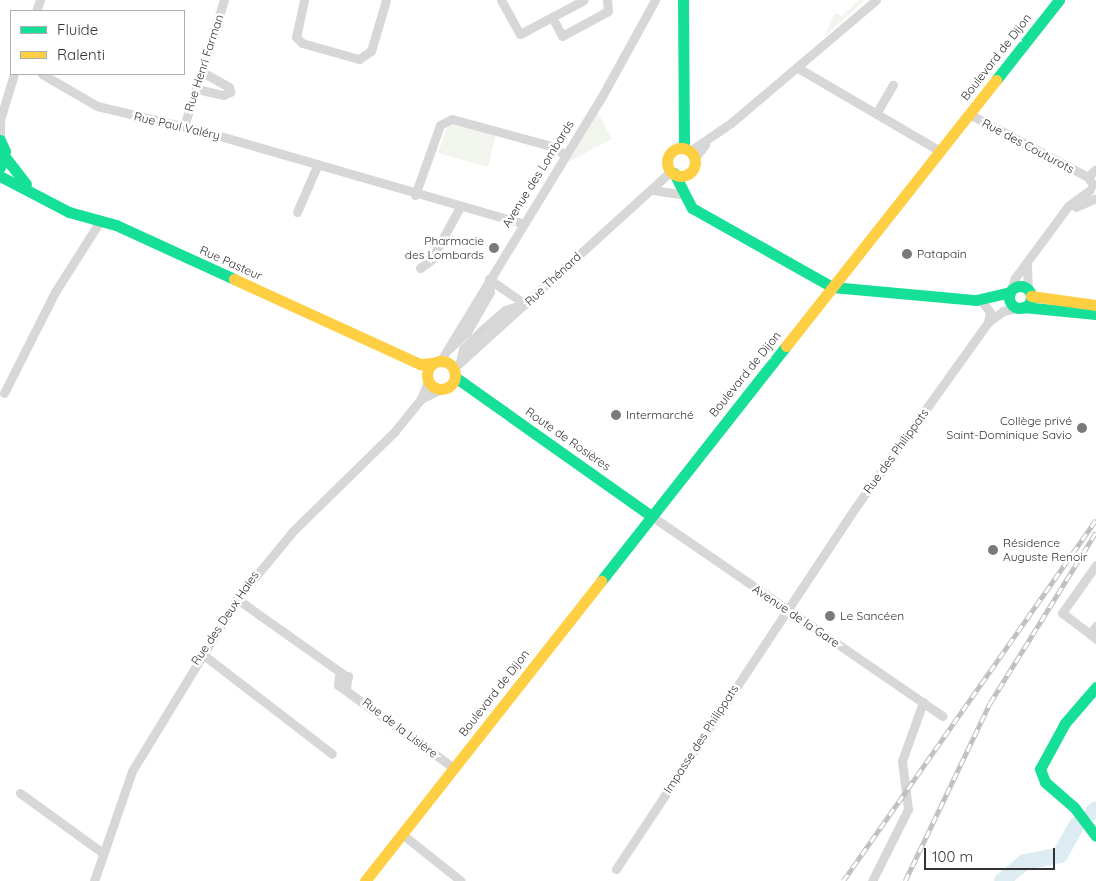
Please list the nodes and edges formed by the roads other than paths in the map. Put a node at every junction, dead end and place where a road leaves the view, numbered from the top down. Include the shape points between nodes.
1 (224, 0) edge
2 (304, 0) edge
3 (386, 0) edge
4 (502, 0) edge
5 (584, 0) edge
6 (607, 0) edge
7 (655, 0) edge
8 (683, 0) edge
9 (876, 0) edge
10 (1059, 0) edge
11 (552, 17) junction
12 (798, 68) junction
13 (202, 72) junction
14 (14, 75) edge
15 (44, 75) edge
16 (893, 84) dead end
17 (196, 89) junction
18 (7, 94) junction
19 (0, 105) edge
20 (876, 114) junction
21 (969, 114) junction
22 (184, 126) junction
23 (681, 136) junction
24 (0, 140) edge
25 (705, 143) junction
26 (940, 150) junction
27 (686, 152) junction
28 (566, 156) junction
29 (2, 162) edge
30 (317, 166) junction
31 (1096, 169) edge
32 (672, 172) junction
33 (686, 174) junction
34 (0, 176) edge
35 (1093, 184) edge
36 (30, 190) junction
37 (652, 190) junction
38 (415, 195) junction
39 (684, 197) junction
40 (1095, 199) edge
41 (460, 207) junction
42 (297, 212) dead end
43 (1063, 216) junction
44 (100, 221) junction
45 (524, 224) junction
46 (1027, 265) junction
47 (420, 268) dead end
48 (489, 279) junction
49 (832, 287) junction
50 (1011, 291) junction
51 (1029, 293) junction
52 (980, 301) junction
53 (525, 304) junction
54 (1096, 305) edge
55 (1017, 306) junction
56 (1096, 314) edge
57 (988, 322) junction
58 (439, 359) junction
59 (420, 364) junction
60 (457, 369) junction
61 (427, 378) junction
62 (444, 389) junction
63 (467, 389) junction
64 (4, 392) dead end
65 (422, 399) junction
66 (650, 515) junction
67 (1096, 565) edge
68 (237, 599) junction
69 (787, 610) junction
70 (1096, 626) edge
71 (1093, 636) edge
72 (201, 654) junction
73 (1096, 681) edge
74 (1096, 687) edge
75 (923, 702) junction
76 (943, 716) dead end
77 (1049, 748) junction
78 (332, 754) dead end
79 (454, 768) junction
80 (20, 793) dead end
81 (1094, 830) edge
82 (402, 834) junction
83 (103, 853) junction
84 (616, 869) dead end
85 (94, 881) edge
86 (365, 881) edge
87 (460, 881) edge
88 (872, 881) edge

1 - 13 street, Rue Henri Farman
2 - 3 street via 296,37 302,44 359,59 370,51
4 - 11 street via 520,34
5 - 11 street
6 - 11 street via 608,11 562,36
7 - 28 street, Avenue des Lombards
8 - 23 street
9 - 12 street
10 - 21 street, Boulevard de Dijon
12 - 20 street
12 - 25 street
13 - 17 street, Rue Henri Farman
13 - 17 street via 229,87 230,92 223,95
14 - 18 street
15 - 22 street, Rue Paul Valéry via 97,106
16 - 20 street
17 - 22 street, Rue Henri Farman
18 - 19 street
18 - 24 street
20 - 26 street
21 - 26 street, Boulevard de Dijon
21 - 35 street, Rue des Couturots
22 - 30 street, Rue Paul Valéry
23 - 25 street
23 - 27 street
24 - 29 street
25 - 27 street
26 - 49 street, Boulevard de Dijon
27 - 32 street via 668,160
27 - 33 street
28 - 38 street via 555,148 452,119 440,125
28 - 45 street, Avenue des Lombards
29 - 36 street, Rue Pasteur
30 - 38 street, Rue Paul Valéry
30 - 42 street
31 - 35 street
32 - 33 street
32 - 37 street, Rue Thénard
32 - 39 street
33 - 39 street
34 - 36 street, Rue Pasteur
35 - 40 street
35 - 43 street
36 - 44 street, Rue Pasteur via 69,212
37 - 39 street
37 - 53 street, Rue Thénard
38 - 41 street, Rue Paul Valéry
39 - 49 street
40 - 43 street
41 - 45 street, Rue Paul Valéry
41 - 47 street via 431,260
43 - 46 street
44 - 59 street, Rue Pasteur
44 - 64 street via 55,292
45 - 48 street, Avenue des Lombards
46 - 50 street
46 - 51 street
48 - 53 street
48 - 58 street via 490,292 467,332
49 - 52 street
49 - 66 street, Boulevard de Dijon
50 - 51 street via 1020,286
50 - 52 street
50 - 55 street
51 - 54 street
51 - 55 street
52 - 55 street
52 - 57 street via 990,312
53 - 60 street, Rue Thénard
55 - 56 street
55 - 57 street, Rue des Philippats
57 - 69 street, Rue des Philippats
58 - 59 street, Rue Pasteur
58 - 60 street, Route de Rosières
58 - 61 street
59 - 61 street
60 - 62 street
60 - 63 street, Route de Rosières
61 - 62 street
61 - 65 street, Rue des Deux Haies
62 - 63 street, Route de Rosières
62 - 65 street, Rue des Deux Haies
63 - 66 street, Route de Rosières via 560,448
65 - 68 street, Rue des Deux Haies via 261,566
66 - 69 street, Avenue de la Gare
66 - 79 street, Boulevard de Dijon
67 - 71 street via 1062,613
68 - 72 street, Rue des Deux Haies
68 - 79 street, Rue de la Lisière via 343,674 350,680 346,688
69 - 75 street, Avenue de la Gare
69 - 84 street, Impasse des Philippats
70 - 71 street
72 - 78 street
72 - 83 street, Rue des Deux Haies via 132,771
73 - 77 street via 1059,723
74 - 77 street
75 - 76 street, Avenue de la Gare
75 - 88 street via 902,761 908,809
77 - 81 street via 1041,774
79 - 82 street, Boulevard de Dijon
80 - 83 street
82 - 86 street, Boulevard de Dijon
82 - 87 street
83 - 85 street, Rue des Deux Haies

